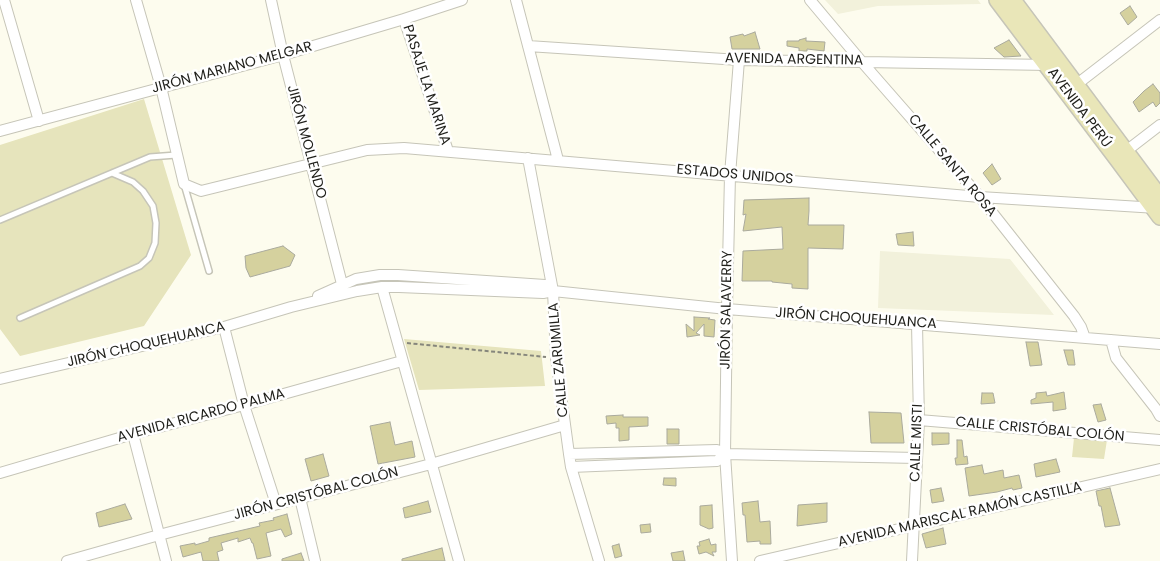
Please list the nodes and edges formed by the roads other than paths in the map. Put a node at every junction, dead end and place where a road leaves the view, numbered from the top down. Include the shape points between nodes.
1 (4, 0) edge
2 (136, 0) edge
3 (271, 0) edge
4 (462, 0) edge
5 (516, 0) edge
6 (810, 0) edge
7 (1010, 3) edge
8 (404, 19) junction
9 (1160, 20) edge
10 (528, 46) junction
11 (283, 55) junction
12 (739, 60) junction
13 (862, 62) junction
14 (1053, 64) junction
15 (161, 87) junction
16 (1072, 89) junction
17 (39, 121) junction
18 (1160, 125) edge
19 (0, 131) edge
20 (448, 151) junction
21 (176, 155) junction
22 (1122, 155) junction
23 (528, 158) junction
24 (558, 160) junction
25 (312, 164) junction
26 (112, 173) junction
27 (730, 175) junction
28 (184, 184) junction
29 (980, 197) junction
30 (1158, 207) edge
31 (0, 220) edge
32 (209, 270) dead end
33 (342, 284) junction
34 (382, 287) junction
35 (553, 291) junction
36 (291, 307) junction
37 (727, 309) junction
38 (20, 318) dead end
39 (917, 324) junction
40 (224, 327) junction
41 (1085, 338) junction
42 (1111, 340) junction
43 (1160, 344) edge
44 (402, 361) junction
45 (0, 379) edge
46 (244, 405) junction
47 (1160, 416) edge
48 (919, 420) junction
49 (565, 425) junction
50 (133, 434) junction
51 (1160, 440) edge
52 (568, 454) junction
53 (725, 454) junction
54 (917, 458) junction
55 (432, 464) junction
56 (571, 467) junction
57 (1160, 469) edge
58 (0, 473) edge
59 (300, 498) junction
60 (276, 504) junction
61 (914, 525) junction
62 (159, 535) junction
63 (67, 561) edge
64 (166, 561) edge
65 (315, 561) edge
66 (459, 561) edge
67 (599, 561) edge
68 (732, 561) edge
69 (760, 561) edge
70 (912, 561) edge

1 - 17 street
2 - 15 street
3 - 11 street, JIRÓN MOLLENDO
4 - 8 street, JIRÓN MARIANO MELGAR
5 - 10 street
6 - 13 street, CALLE SANTA ROSA
7 - 14 main road, AVENIDA PERÚ
8 - 11 street, JIRÓN MARIANO MELGAR
8 - 20 street, PASAJE LA MARINA
9 - 16 street
10 - 12 street, AVENIDA ARGENTINA
10 - 24 street
11 - 15 street, JIRÓN MARIANO MELGAR
11 - 25 street, JIRÓN MOLLENDO
12 - 13 street, AVENIDA ARGENTINA
12 - 27 street, JIRÓN SALAVERRY
13 - 14 street, AVENIDA ARGENTINA
13 - 29 street, CALLE SANTA ROSA
14 - 16 main road, AVENIDA PERÚ
15 - 17 street, JIRÓN MARIANO MELGAR
15 - 21 street
16 - 22 main road, AVENIDA PERÚ
17 - 19 street, JIRÓN MARIANO MELGAR
18 - 22 street
20 - 23 street, ESTADOS UNIDOS
20 - 25 street, ESTADOS UNIDOS via 367,150
21 - 26 lane via 150,157
21 - 28 street
22 - 30 main road, AVENIDA PERÚ
23 - 24 street, ESTADOS UNIDOS
23 - 35 street, CALLE ZARUMILLA
24 - 27 street, ESTADOS UNIDOS
25 - 28 street, ESTADOS UNIDOS via 201,191
25 - 33 street, JIRÓN MOLLENDO
26 - 31 lane
26 - 38 lane via 133,182 153,206 156,243 149,258 140,266
27 - 29 street, ESTADOS UNIDOS
27 - 37 street, JIRÓN SALAVERRY
28 - 32 lane
29 - 30 street, ESTADOS UNIDOS
29 - 41 street, CALLE SANTA ROSA via 1074,316
33 - 35 street, JIRÓN CHOQUEHUANCA via 380,275 398,275 545,285
33 - 36 street, JIRÓN CHOQUEHUANCA
34 - 35 street, JIRÓN CHOQUEHUANCA
34 - 36 street, JIRÓN CHOQUEHUANCA
34 - 44 street
35 - 37 street, JIRÓN CHOQUEHUANCA
35 - 49 street, CALLE ZARUMILLA via 556,358
36 - 40 street, JIRÓN CHOQUEHUANCA
37 - 39 street, JIRÓN CHOQUEHUANCA
37 - 53 street, JIRÓN SALAVERRY
39 - 41 street, JIRÓN CHOQUEHUANCA
39 - 48 street, CALLE MISTI
40 - 45 street, JIRÓN CHOQUEHUANCA
40 - 46 street
41 - 42 street, JIRÓN CHOQUEHUANCA
42 - 43 street, JIRÓN CHOQUEHUANCA
42 - 47 street via 1116,358
44 - 46 street, AVENIDA RICARDO PALMA
44 - 55 street
46 - 50 street, AVENIDA RICARDO PALMA
46 - 60 street
48 - 51 street, CALLE CRISTÓBAL COLÓN
48 - 54 street, CALLE MISTI
49 - 52 street, CALLE ZARUMILLA
49 - 55 street, JIRÓN CRISTÓBAL COLÓN
50 - 58 street, AVENIDA RICARDO PALMA
50 - 62 street
52 - 53 street via 717,450
52 - 56 street, CALLE ZARUMILLA
53 - 54 street
53 - 56 street via 717,461
53 - 68 street, JIRÓN SALAVERRY
54 - 61 street, CALLE MISTI
55 - 59 street, JIRÓN CRISTÓBAL COLÓN
55 - 66 street
56 - 67 street, CALLE ZARUMILLA
57 - 61 street, AVENIDA MARISCAL RAMÓN CASTILLA
59 - 60 street, JIRÓN CRISTÓBAL COLÓN
59 - 65 street
60 - 62 street, JIRÓN CRISTÓBAL COLÓN
61 - 69 street, AVENIDA MARISCAL RAMÓN CASTILLA
61 - 70 street, CALLE MISTI
62 - 63 street, JIRÓN CRISTÓBAL COLÓN
62 - 64 street

